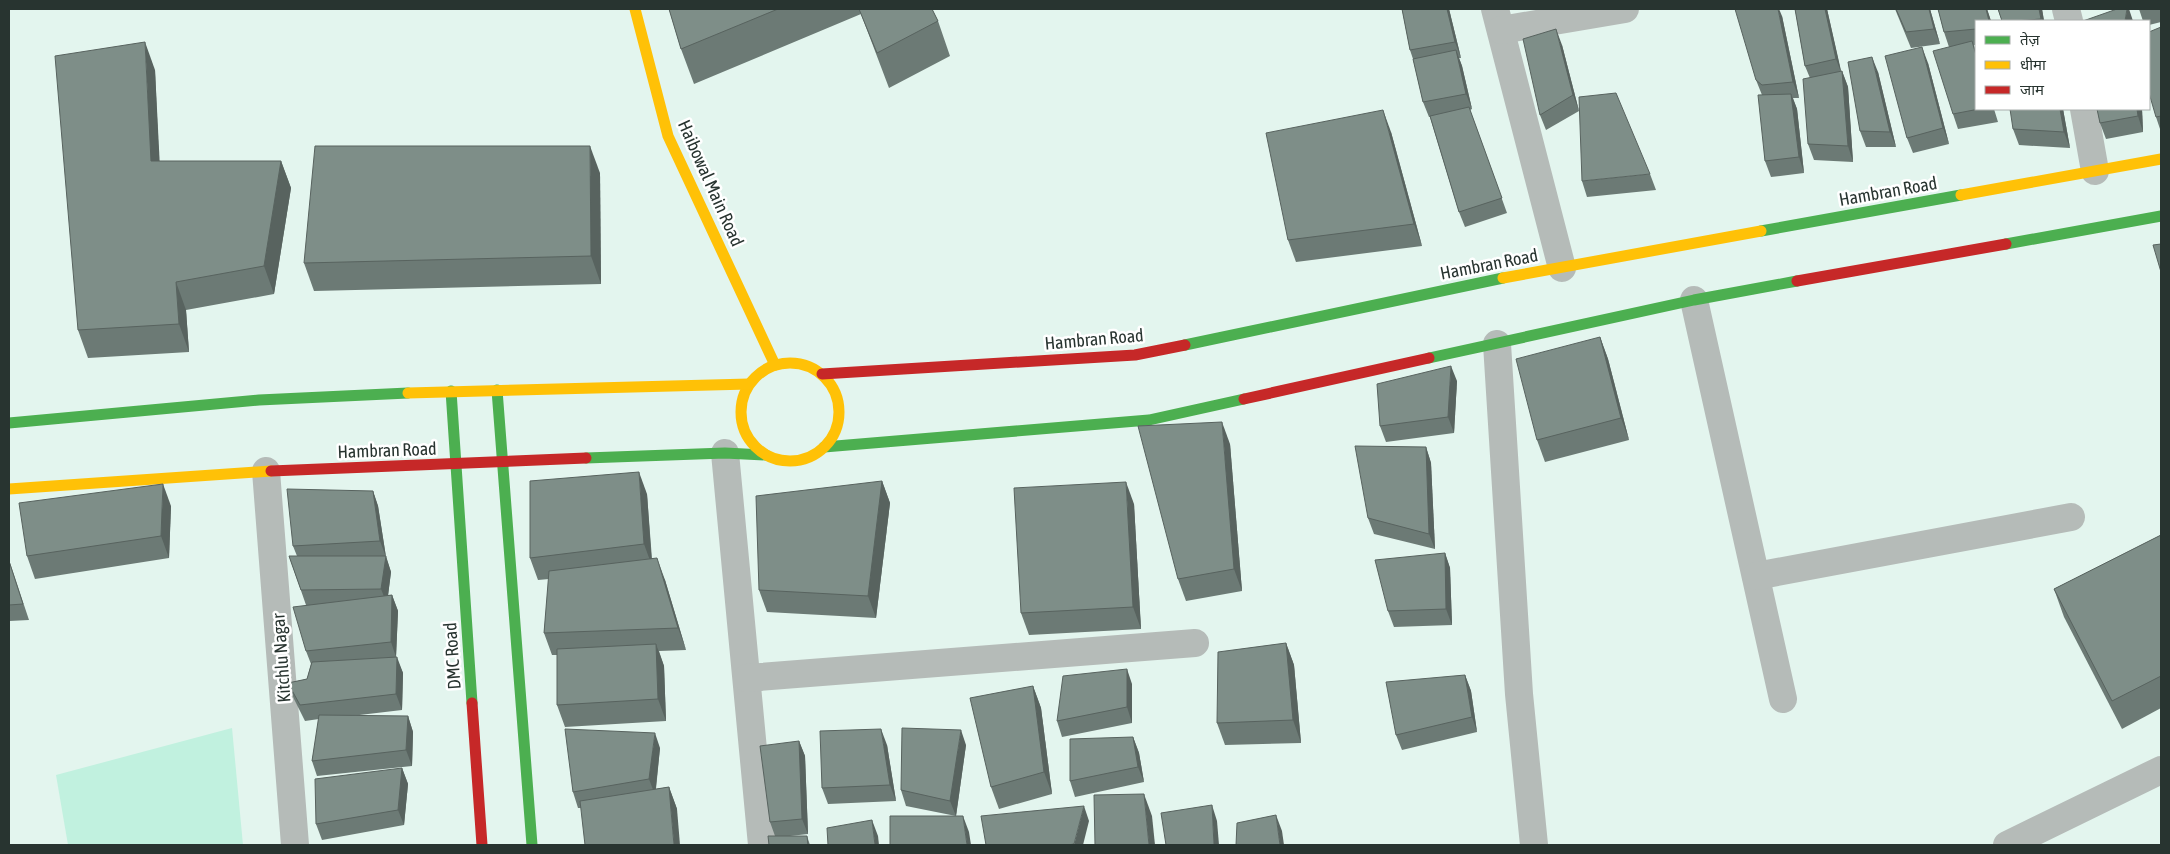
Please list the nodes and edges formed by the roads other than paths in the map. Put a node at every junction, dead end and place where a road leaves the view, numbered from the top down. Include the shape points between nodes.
1 (635, 9) edge
2 (1625, 9) edge
3 (1498, 19) edge
4 (2084, 110) edge
5 (2161, 159) edge
6 (2095, 171) junction
7 (2161, 216) edge
8 (1562, 268) junction
9 (1694, 300) junction
10 (1497, 344) junction
11 (775, 364) junction
12 (822, 374) junction
13 (749, 384) junction
14 (497, 390) junction
15 (451, 392) junction
16 (9, 423) edge
17 (824, 447) junction
18 (725, 453) junction
19 (766, 455) junction
20 (503, 463) junction
21 (456, 465) junction
22 (266, 471) junction
23 (9, 489) edge
24 (2071, 517) dead end
25 (1756, 576) junction
26 (1196, 643) dead end
27 (747, 678) junction
28 (1784, 699) dead end
29 (2161, 770) edge
30 (295, 845) edge
31 (482, 845) edge
32 (532, 845) edge
33 (762, 845) edge
34 (1534, 845) edge
35 (2006, 845) edge

1 - 11 main road, Haibowal Main Road via 668,136
2 - 3 street
3 - 8 street
4 - 6 street
5 - 6 main road, Hambran Road
6 - 8 main road, Hambran Road
7 - 9 main road
8 - 12 main road, Hambran Road via 1135,355
9 - 10 main road
9 - 25 street
10 - 17 main road via 1149,420
10 - 34 street via 1518,694
11 - 12 main road via 808,366
11 - 13 main road via 760,372
12 - 17 main road via 832,386 839,418 834,434
13 - 14 main road
13 - 19 main road via 742,399 744,431 753,445
14 - 15 main road
14 - 20 main road
15 - 16 main road via 259,400
15 - 21 main road, DMC Road
17 - 19 main road via 812,456 796,461 781,461
18 - 19 main road, Hambran Road
18 - 20 main road, Hambran Road
18 - 27 street
20 - 21 main road, Hambran Road
20 - 32 main road
21 - 22 main road, Hambran Road
21 - 31 main road, DMC Road
22 - 23 main road, Hambran Road
22 - 30 street, Kitchlu Nagar
24 - 25 street
25 - 28 street
26 - 27 street
27 - 33 street
29 - 35 street

